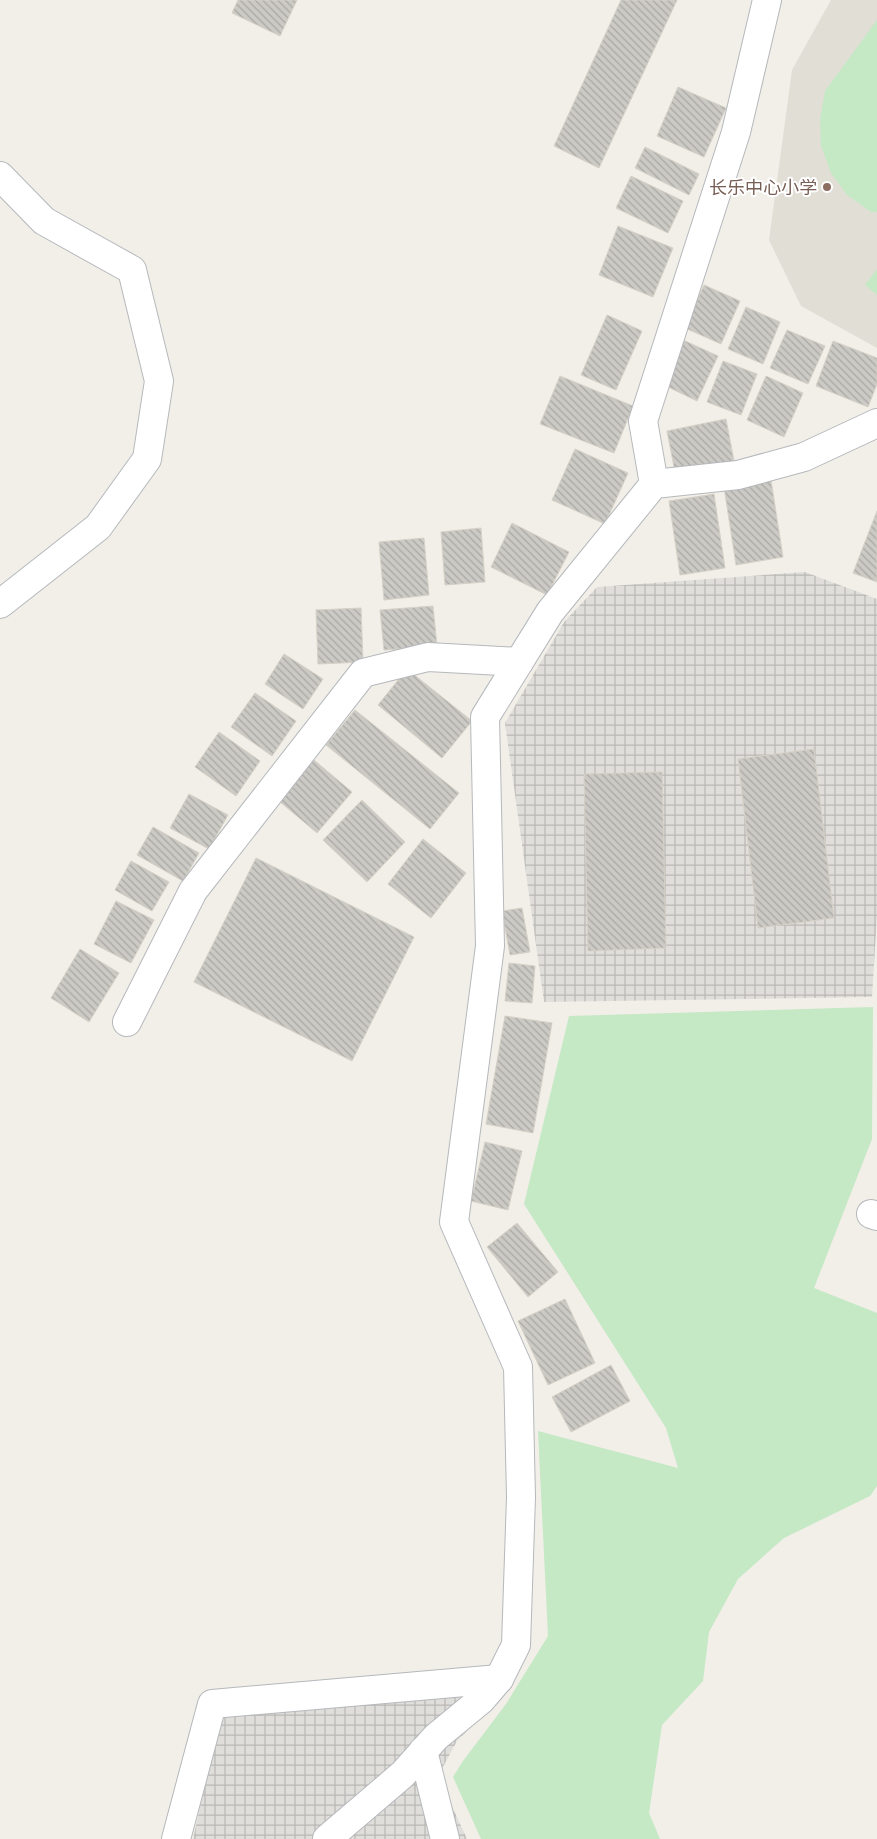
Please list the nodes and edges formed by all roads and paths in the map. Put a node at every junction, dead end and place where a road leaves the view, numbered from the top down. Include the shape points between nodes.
1 (767, 0) edge
2 (0, 176) edge
3 (877, 423) edge
4 (654, 484) junction
5 (0, 604) edge
6 (519, 662) junction
7 (127, 1022) dead end
8 (499, 1679) junction
9 (423, 1751) junction
10 (176, 1839) edge
11 (327, 1839) edge
12 (445, 1839) edge

1 - 4 street via 736,132 643,422
2 - 5 street via 44,221 132,270 159,381 147,459 98,527
3 - 4 street via 804,457 738,475
4 - 6 street via 550,612
6 - 7 street via 428,657 363,673 193,890
6 - 8 street via 485,717 490,946 454,1222 518,1367 521,1497 516,1645
8 - 9 street via 481,1700 436,1736
8 - 10 street via 212,1704
9 - 11 street via 403,1774
9 - 12 street

